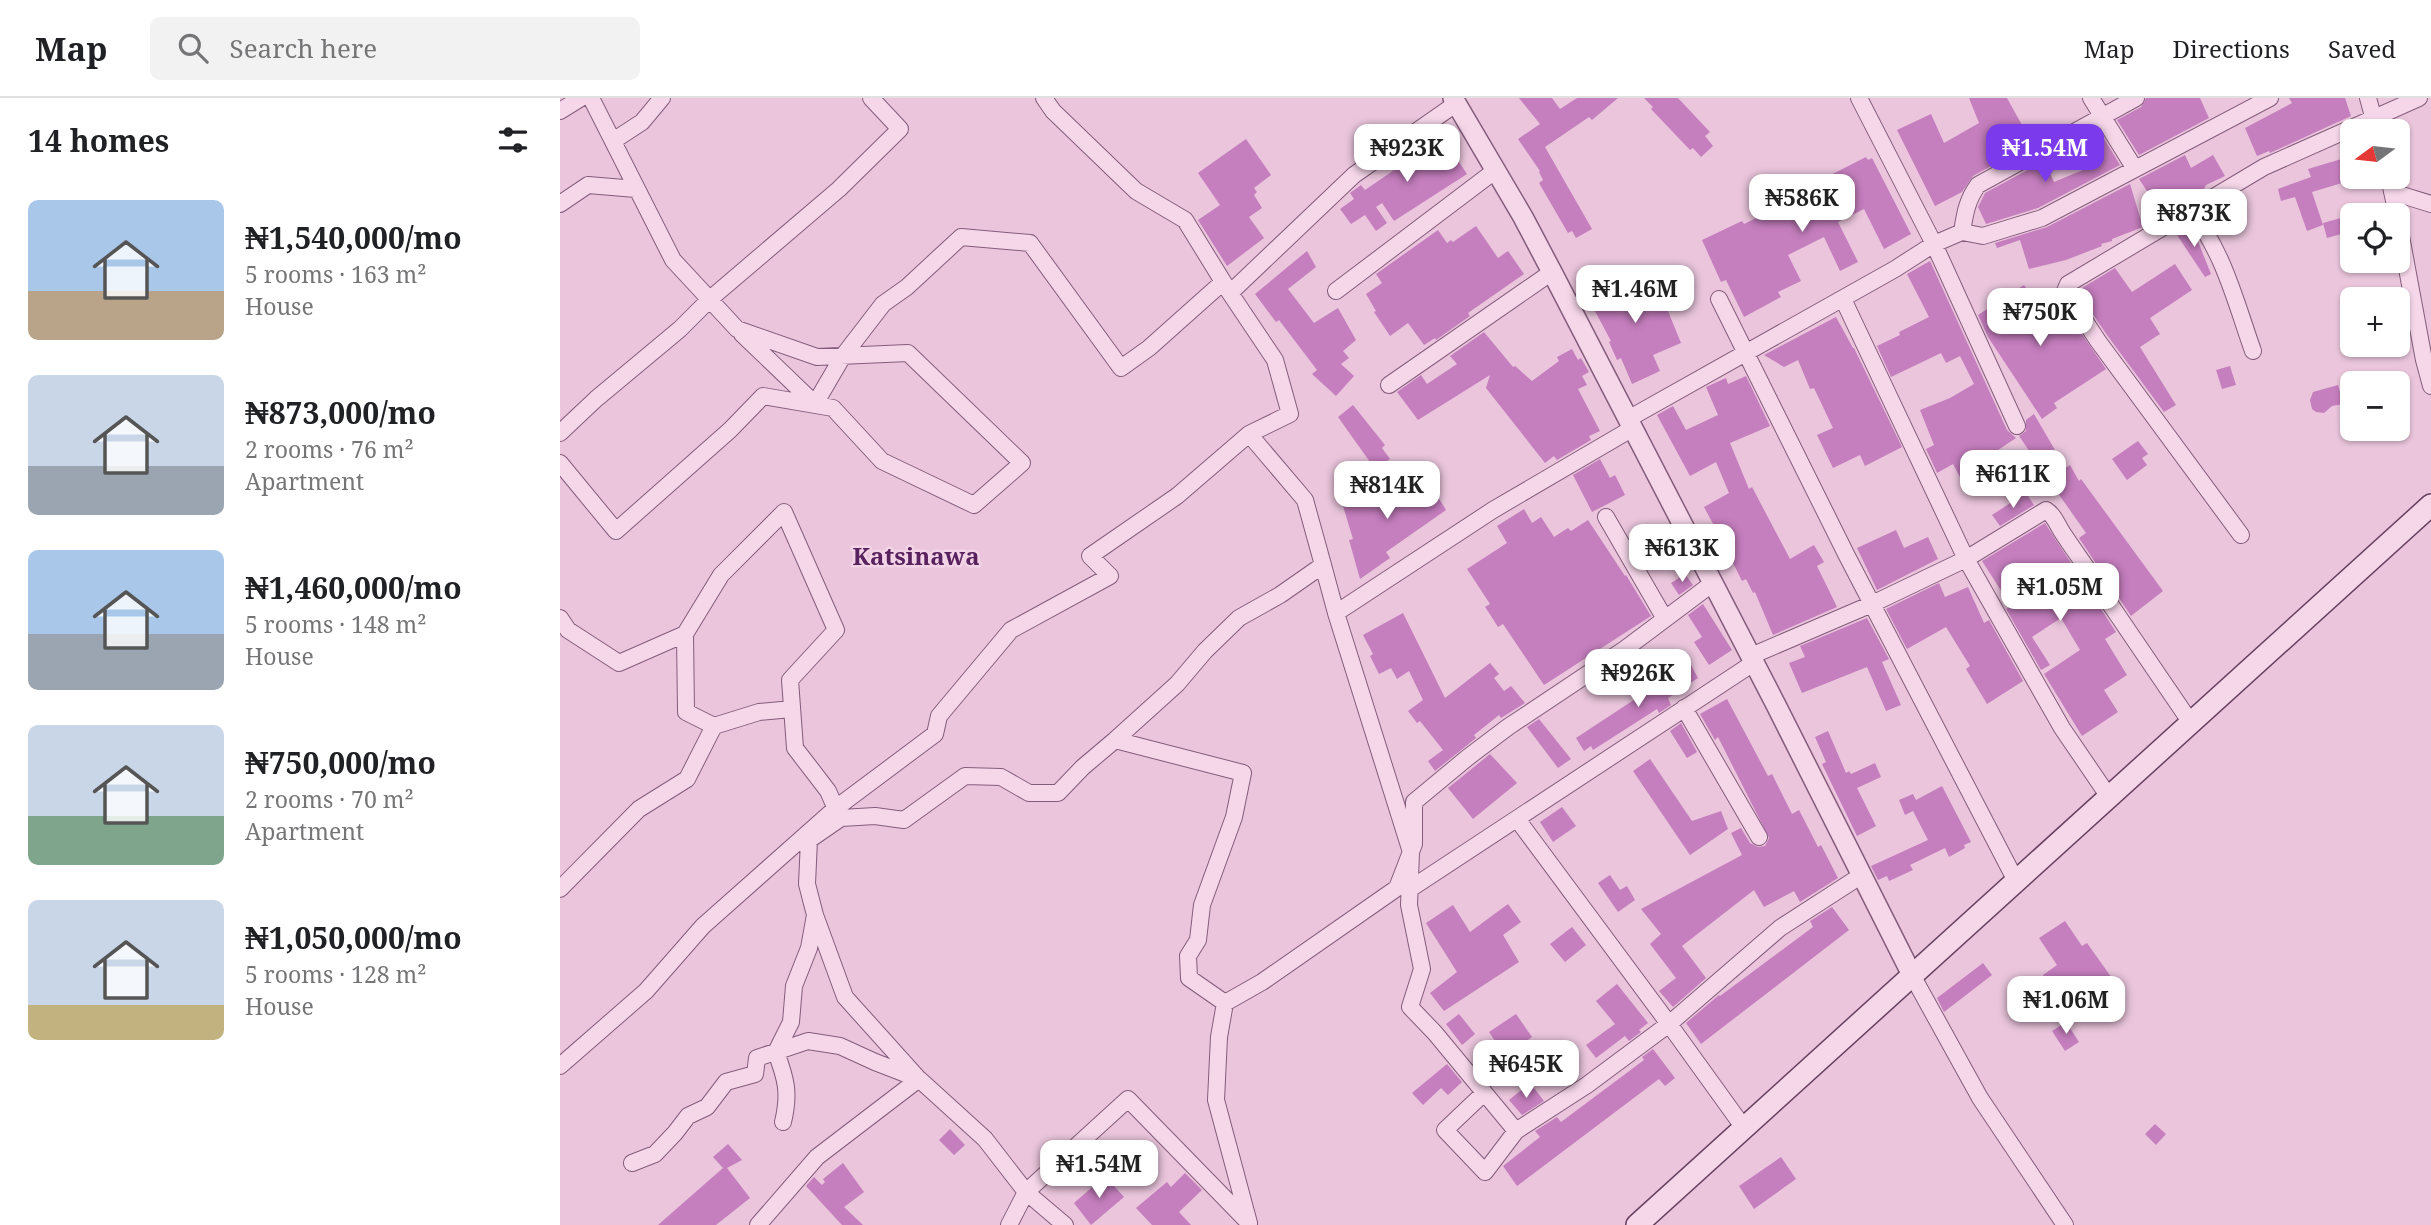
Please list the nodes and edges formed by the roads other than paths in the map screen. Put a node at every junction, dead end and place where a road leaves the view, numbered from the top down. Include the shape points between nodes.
1 (581, 98) edge
2 (591, 98) edge
3 (662, 98) edge
4 (871, 98) edge
5 (1044, 98) edge
6 (1858, 98) edge
7 (2091, 98) edge
8 (2136, 98) edge
9 (2270, 98) edge
10 (2368, 98) edge
11 (2419, 98) edge
12 (1455, 101) edge
13 (560, 111) edge
14 (2102, 117) junction
15 (2374, 119) edge
16 (2386, 119) edge
17 (2340, 138) edge
18 (613, 141) junction
19 (2135, 169) junction
20 (1496, 170) junction
21 (636, 189) junction
22 (2399, 189) edge
23 (560, 204) edge
24 (2431, 204) edge
25 (2190, 210) junction
26 (1962, 232) junction
27 (1934, 244) junction
28 (1552, 272) junction
29 (2408, 273) edge
30 (1226, 288) junction
31 (1336, 290) dead end
32 (710, 299) junction
33 (1719, 299) dead end
34 (1843, 299) junction
35 (737, 329) junction
36 (2253, 351) dead end
37 (1747, 352) junction
38 (843, 356) junction
39 (1389, 384) dead end
40 (2431, 386) edge
41 (815, 404) junction
42 (1631, 424) junction
43 (2017, 426) dead end
44 (560, 433) edge
45 (1249, 434) junction
46 (560, 463) edge
47 (2431, 505) edge
48 (1606, 517) dead end
49 (2241, 535) dead end
50 (1966, 559) junction
51 (1323, 565) junction
52 (1713, 583) junction
53 (1872, 604) junction
54 (1336, 613) junction
55 (560, 618) edge
56 (1665, 619) junction
57 (685, 634) junction
58 (1753, 659) junction
59 (1684, 708) junction
60 (792, 709) junction
61 (2191, 723) junction
62 (714, 726) junction
63 (1115, 740) junction
64 (2109, 797) junction
65 (838, 813) junction
66 (1517, 819) junction
67 (1759, 837) dead end
68 (1411, 852) junction
69 (1862, 876) junction
70 (2016, 881) junction
71 (560, 889) edge
72 (1410, 889) junction
73 (816, 915) junction
74 (1912, 975) junction
75 (1225, 1003) junction
76 (1669, 1024) junction
77 (776, 1052) junction
78 (560, 1066) edge
79 (919, 1079) junction
80 (1484, 1093) junction
81 (783, 1122) dead end
82 (1744, 1128) junction
83 (1516, 1131) junction
84 (632, 1163) dead end
85 (1026, 1192) junction
86 (1249, 1224) edge
87 (758, 1225) edge
88 (1009, 1225) edge
89 (1065, 1225) edge
90 (1637, 1225) edge
91 (2065, 1225) edge

1 - 13 street
2 - 18 street
3 - 18 street via 642,122
4 - 32 street via 900,129 839,189
5 - 30 street via 1136,191 1185,220
6 - 27 street
7 - 14 street
8 - 14 street
9 - 19 street
10 - 15 street
11 - 16 street
12 - 20 street
12 - 30 street via 1354,175
14 - 19 street
14 - 26 street via 1978,185 1965,208
17 - 25 street via 2264,167
18 - 21 street
19 - 26 street via 2042,218 1983,236
20 - 28 street
20 - 31 street
21 - 23 street via 588,185
21 - 32 street via 673,260
22 - 24 street
25 - 36 street via 2205,228 2220,260
25 - 49 street via 2068,284 2065,291
26 - 27 street
27 - 34 street
27 - 43 street
28 - 39 street
28 - 42 street
29 - 40 street
30 - 38 street via 1121,368 1030,243 961,237 883,304
30 - 45 street via 1275,360 1290,414
32 - 35 street
32 - 44 street
33 - 37 street
34 - 37 street
34 - 50 street
35 - 38 street via 817,357
35 - 41 street
37 - 42 street
37 - 53 street
38 - 41 street
38 - 41 street via 908,353 1022,463 974,505 883,461 833,408
41 - 46 street via 763,396 617,531
42 - 52 street
42 - 54 street
45 - 51 street via 1305,500
45 - 65 street via 1177,496 1090,556 1110,576 1011,630 939,716 935,734
47 - 61 main road
48 - 56 street
50 - 53 street
50 - 61 street via 2041,511 2050,512
50 - 64 street via 2062,728
51 - 54 street
51 - 63 street via 1239,618 1177,684
52 - 56 street
52 - 58 street
53 - 58 street
53 - 70 street
54 - 68 street
55 - 57 street via 568,630 619,663
56 - 68 street via 1508,727 1414,803
57 - 60 street via 721,575 784,512 836,630 790,680
57 - 62 street via 686,712
58 - 59 street
58 - 69 street
59 - 66 street
59 - 67 street
60 - 62 street via 759,712
60 - 65 street via 795,748 828,791
61 - 64 main road
62 - 71 street via 687,779 639,809
63 - 65 street via 1058,793 1029,793 1001,777 965,776 904,820
63 - 75 street via 1243,773 1234,817 1202,905 1198,940 1188,956 1189,978
64 - 70 main road
65 - 73 street via 809,840 807,884
65 - 78 street via 703,926 646,991
66 - 72 street
66 - 76 street
68 - 72 street
68 - 75 street via 1397,888
69 - 74 street
69 - 76 street via 1780,928
70 - 74 main road
72 - 80 street via 1422,969 1410,1007
73 - 77 street via 794,986 792,1023
73 - 79 street via 845,997
74 - 82 main road
74 - 91 street via 1980,1098
75 - 86 street via 1216,1100
76 - 82 street
76 - 83 street
77 - 79 street via 808,1041 840,1046
77 - 81 street via 786,1079 788,1102
77 - 84 street via 757,1058 755,1074 726,1082 708,1107 688,1116 655,1154
79 - 85 street via 985,1139
79 - 87 street via 817,1157
80 - 83 street
80 - 83 street via 1445,1130 1485,1172
82 - 90 main road
85 - 86 street via 1128,1099
85 - 88 street
85 - 89 street

